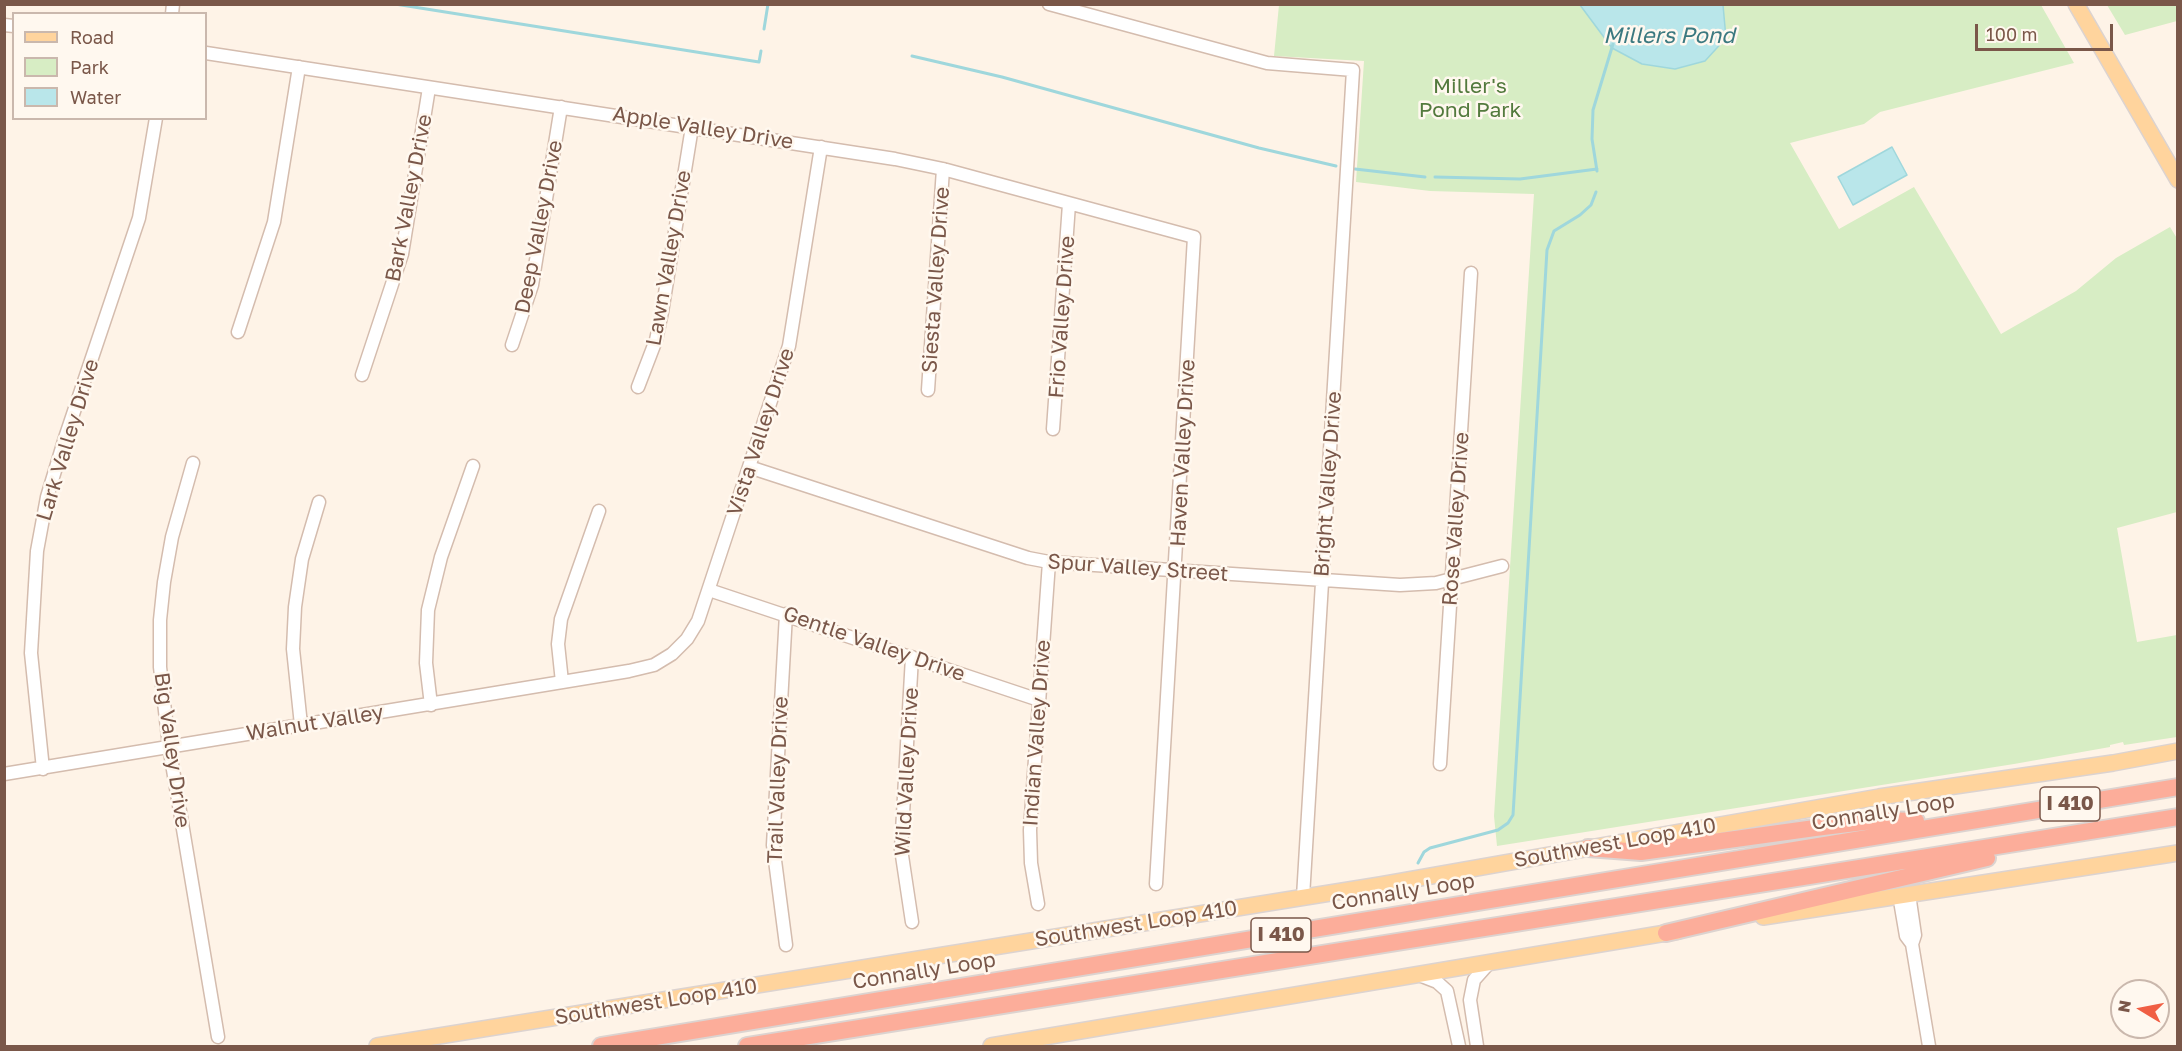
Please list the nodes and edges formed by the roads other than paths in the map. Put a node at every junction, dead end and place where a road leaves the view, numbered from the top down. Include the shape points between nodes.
1 (1049, 4) edge
2 (2076, 4) edge
3 (207, 53) edge
4 (299, 67) junction
5 (429, 88) junction
6 (561, 107) junction
7 (156, 120) edge
8 (692, 127) junction
9 (821, 147) junction
10 (943, 169) junction
11 (2178, 180) edge
12 (1069, 204) junction
13 (1194, 237) joint
14 (1471, 273) dead end
15 (238, 332) dead end
16 (512, 345) dead end
17 (362, 375) dead end
18 (638, 387) dead end
19 (928, 390) dead end
20 (1053, 429) dead end
21 (193, 463) dead end
22 (472, 466) dead end
23 (749, 467) junction
24 (319, 502) dead end
25 (599, 510) dead end
26 (1049, 562) junction
27 (1502, 566) dead end
28 (1176, 572) junction
29 (1452, 579) junction
30 (1322, 580) junction
31 (709, 590) junction
32 (786, 615) junction
33 (912, 657) junction
34 (625, 672) joint
35 (562, 682) junction
36 (1039, 700) junction
37 (431, 705) junction
38 (301, 725) junction
39 (169, 746) junction
40 (2178, 751) edge
41 (1440, 764) dead end
42 (43, 769) junction
43 (4, 774) edge
44 (2178, 787) edge
45 (2178, 817) edge
46 (1962, 822) junction
47 (2063, 836) junction
48 (1588, 848) junction
49 (2178, 853) edge
50 (1156, 884) dead end
51 (1904, 895) junction
52 (1303, 897) junction
53 (1038, 904) dead end
54 (912, 922) dead end
55 (1666, 933) junction
56 (786, 945) dead end
57 (1490, 962) junction
58 (1419, 975) junction
59 (218, 1037) dead end
60 (377, 1047) edge
61 (601, 1047) edge
62 (747, 1047) edge
63 (991, 1047) edge
64 (1459, 1047) edge
65 (1477, 1047) edge
66 (1929, 1047) edge

1 - 30 street, Bright Valley Drive via 1267,63 1353,70
2 - 11 main road
3 - 4 street, Apple Valley Drive
4 - 5 street, Apple Valley Drive
4 - 15 street via 274,222
5 - 6 street, Apple Valley Drive
5 - 17 street, Bark Valley Drive via 402,254
6 - 8 street, Apple Valley Drive
6 - 16 street, Deep Valley Drive via 532,285
7 - 42 street, Lark Valley Drive via 139,218 47,497 37,551 31,653
8 - 9 street, Apple Valley Drive
8 - 18 street, Lawn Valley Drive via 662,312
9 - 10 street, Apple Valley Drive
9 - 23 street, Vista Valley Drive via 789,346
10 - 12 street, Apple Valley Drive
10 - 19 street, Siesta Valley Drive
12 - 13 street, Apple Valley Drive
12 - 20 street, Frio Valley Drive
13 - 28 street, Haven Valley Drive
14 - 29 street, Rose Valley Drive
21 - 39 street, Big Valley Drive via 172,537 160,620 160,668
22 - 37 street via 441,556 428,610 426,663
23 - 26 street, Spur Valley Street
23 - 31 street, Vista Valley Drive
24 - 38 street via 302,559 295,607 294,649
25 - 35 street via 561,619 558,644
26 - 28 street, Spur Valley Street
26 - 36 street, Indian Valley Drive
27 - 29 street, Spur Valley Street
28 - 30 street, Spur Valley Street
28 - 50 street, Haven Valley Drive
29 - 30 street, Spur Valley Street via 1410,585
29 - 41 street, Rose Valley Drive
30 - 52 street, Bright Valley Drive
31 - 32 street, Gentle Valley Drive
31 - 34 street, Vista Valley Drive via 698,621 679,649 654,665
32 - 33 street, Gentle Valley Drive
32 - 56 street, Trail Valley Drive via 772,845
33 - 36 street, Gentle Valley Drive
33 - 54 street, Wild Valley Drive via 902,849
34 - 35 street, Walnut Valley
35 - 37 street, Walnut Valley
36 - 53 street, Indian Valley Drive via 1030,830
37 - 38 street, Walnut Valley
38 - 39 street, Walnut Valley
39 - 42 street, Walnut Valley
39 - 59 street, Big Valley Drive
40 - 48 main road, Southwest Loop 410 via 1879,797
42 - 43 street, Walnut Valley
44 - 46 highway, Connally Loop / I 410
45 - 47 highway, I 410
46 - 48 highway via 1880,820 1641,852
46 - 61 highway, Connally Loop / I 410
47 - 55 highway via 2023,849
47 - 62 highway, I 410
48 - 52 main road, Southwest Loop 410
49 - 51 main road
51 - 55 main road
51 - 66 street via 1906,936 1912,944
52 - 60 main road, Southwest Loop 410
55 - 57 main road
57 - 58 main road
57 - 65 street via 1474,980 1470,1000
58 - 63 main road
58 - 64 street via 1447,991

